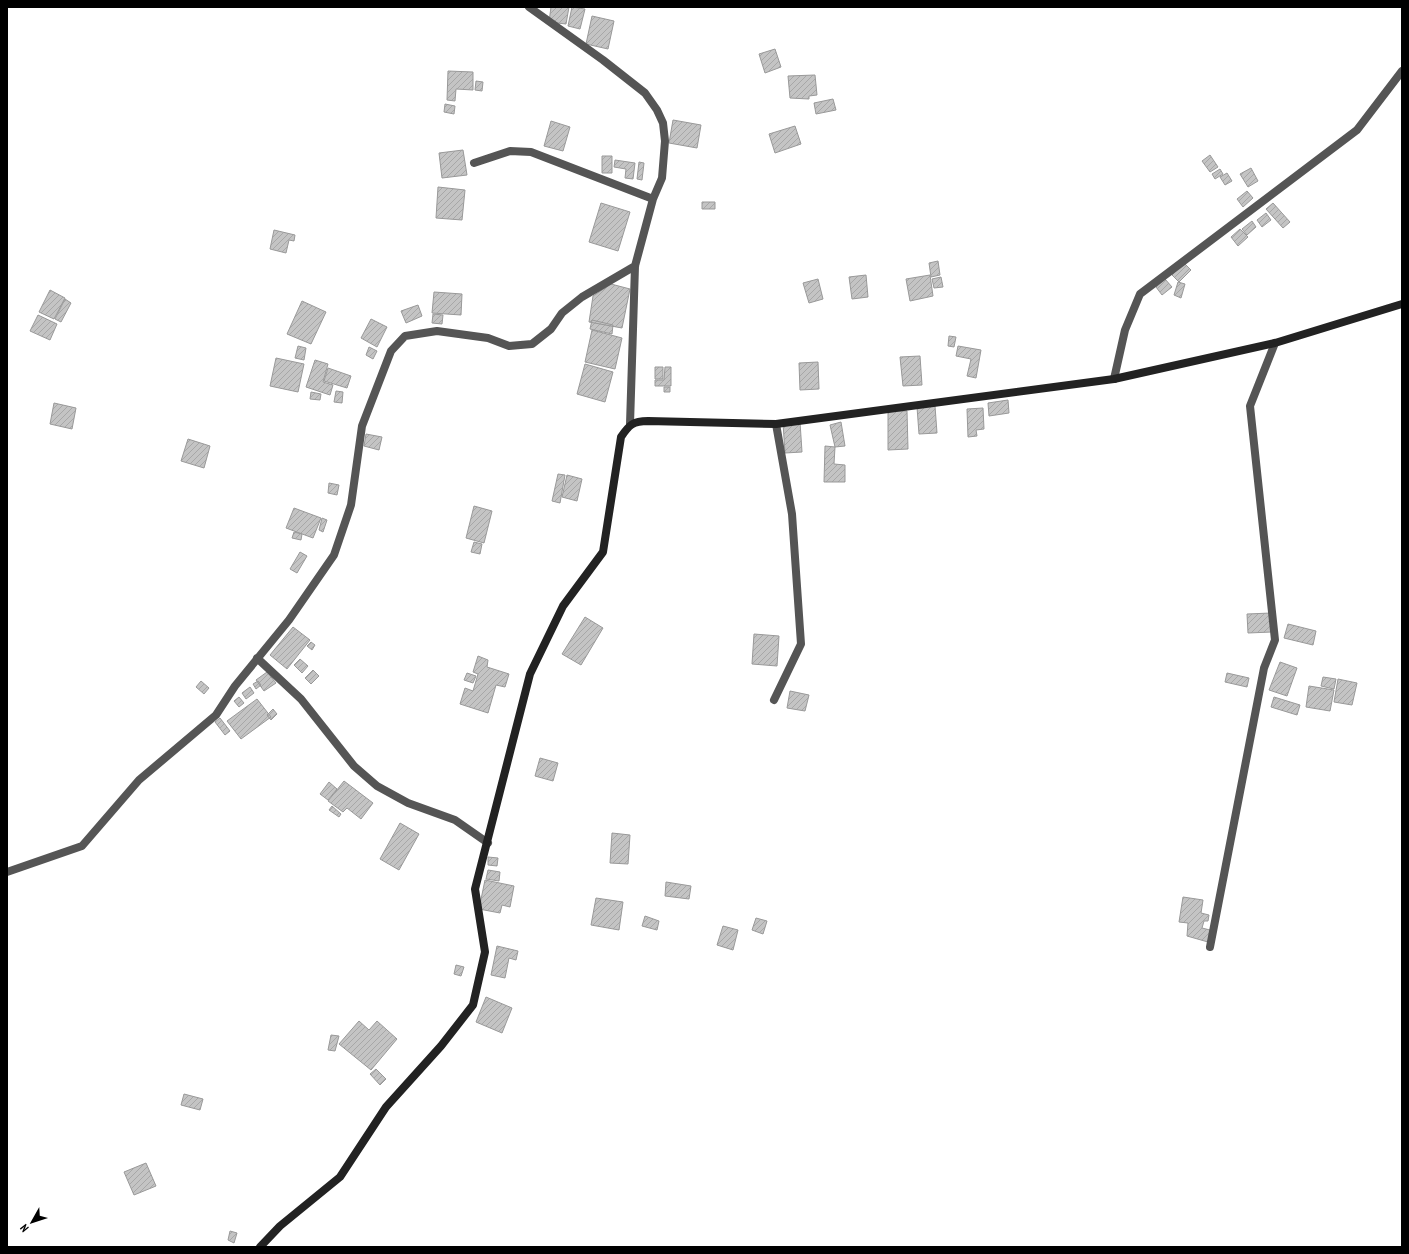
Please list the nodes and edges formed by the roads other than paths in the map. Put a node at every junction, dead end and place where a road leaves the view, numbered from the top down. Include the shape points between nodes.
1 (530, 7) edge
2 (1402, 71) edge
3 (474, 163) dead end
4 (654, 199) junction
5 (635, 266) junction
6 (1402, 304) edge
7 (1275, 343) junction
8 (1114, 379) junction
9 (630, 424) junction
10 (776, 424) junction
11 (257, 658) junction
12 (774, 700) dead end
13 (488, 843) junction
14 (7, 872) edge
15 (1210, 947) dead end
16 (260, 1247) edge

1 - 4 street via 645,93 657,110 663,123 665,141 662,178
2 - 8 street via 1357,130 1140,294 1125,330
3 - 4 street via 510,151 532,152
4 - 5 street
5 - 9 street
5 - 11 street via 582,297 562,313 551,329 532,344 509,346 488,338 437,331 405,336 391,350 362,426 351,505 334,554 289,620
6 - 7 street
7 - 8 street
7 - 15 street via 1250,406 1275,640 1264,668
8 - 10 street
9 - 10 street via 637,421
9 - 13 street via 621,437 603,552 563,606 530,674
10 - 12 street via 792,514 801,644
11 - 13 street via 301,699 354,766 377,786 408,803 455,820
11 - 14 street via 216,715 139,780 82,846
13 - 16 street via 475,889 485,952 473,1005 441,1046 386,1107 340,1177 280,1226

